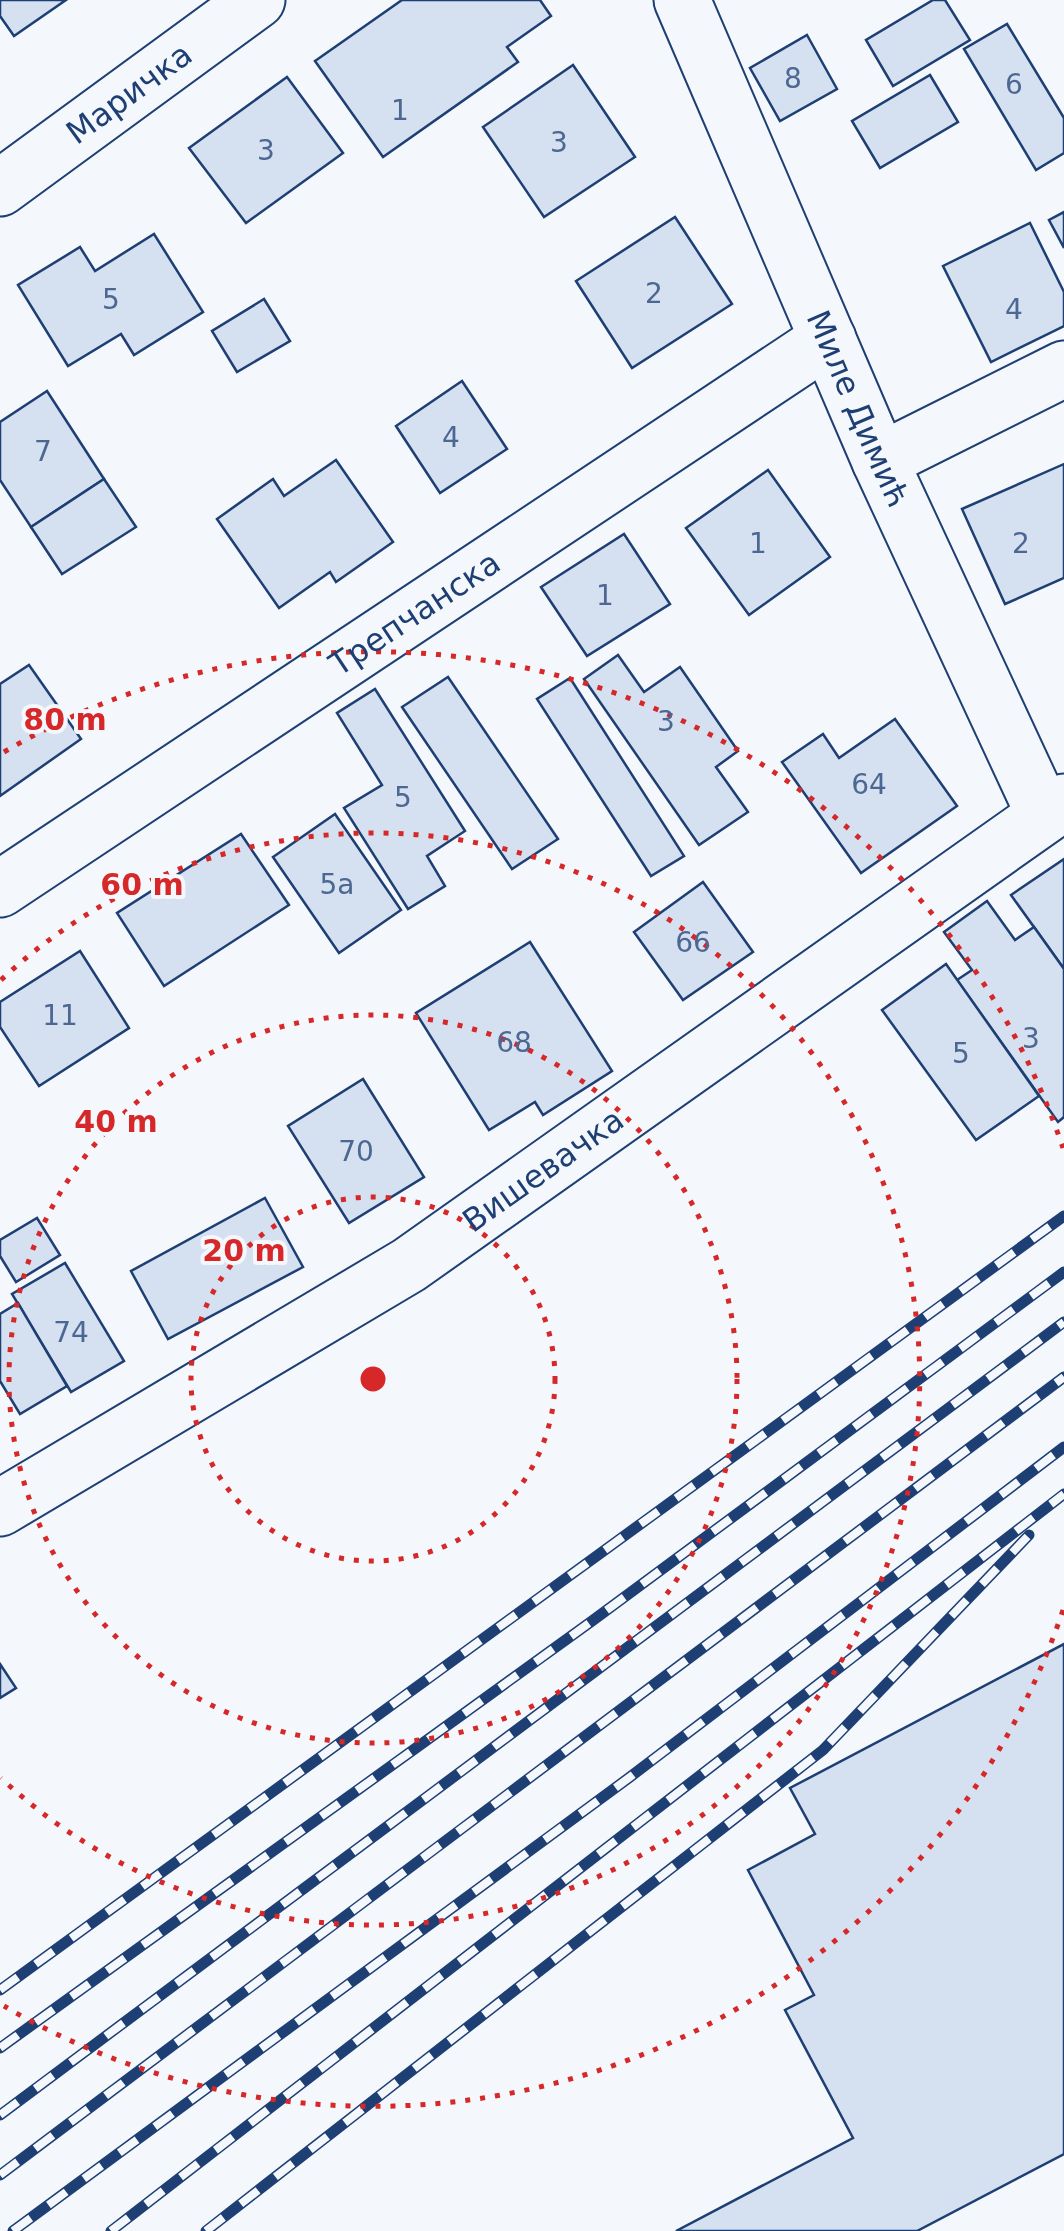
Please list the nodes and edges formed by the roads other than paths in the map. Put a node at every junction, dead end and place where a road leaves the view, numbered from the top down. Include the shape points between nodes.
1 (257, 0) edge
2 (682, 0) edge
3 (0, 188) edge
4 (828, 339) junction
5 (1064, 369) edge
6 (880, 461) junction
7 (1054, 808) edge
8 (0, 889) edge
9 (0, 1508) edge

1 - 3 street, Маричка
2 - 4 street, Миле Димић
4 - 6 street, Миле Димић
4 - 8 street, Трепчанска
5 - 6 street
6 - 7 street, Миле Димић
7 - 9 street, Вишевачка via 409,1264

